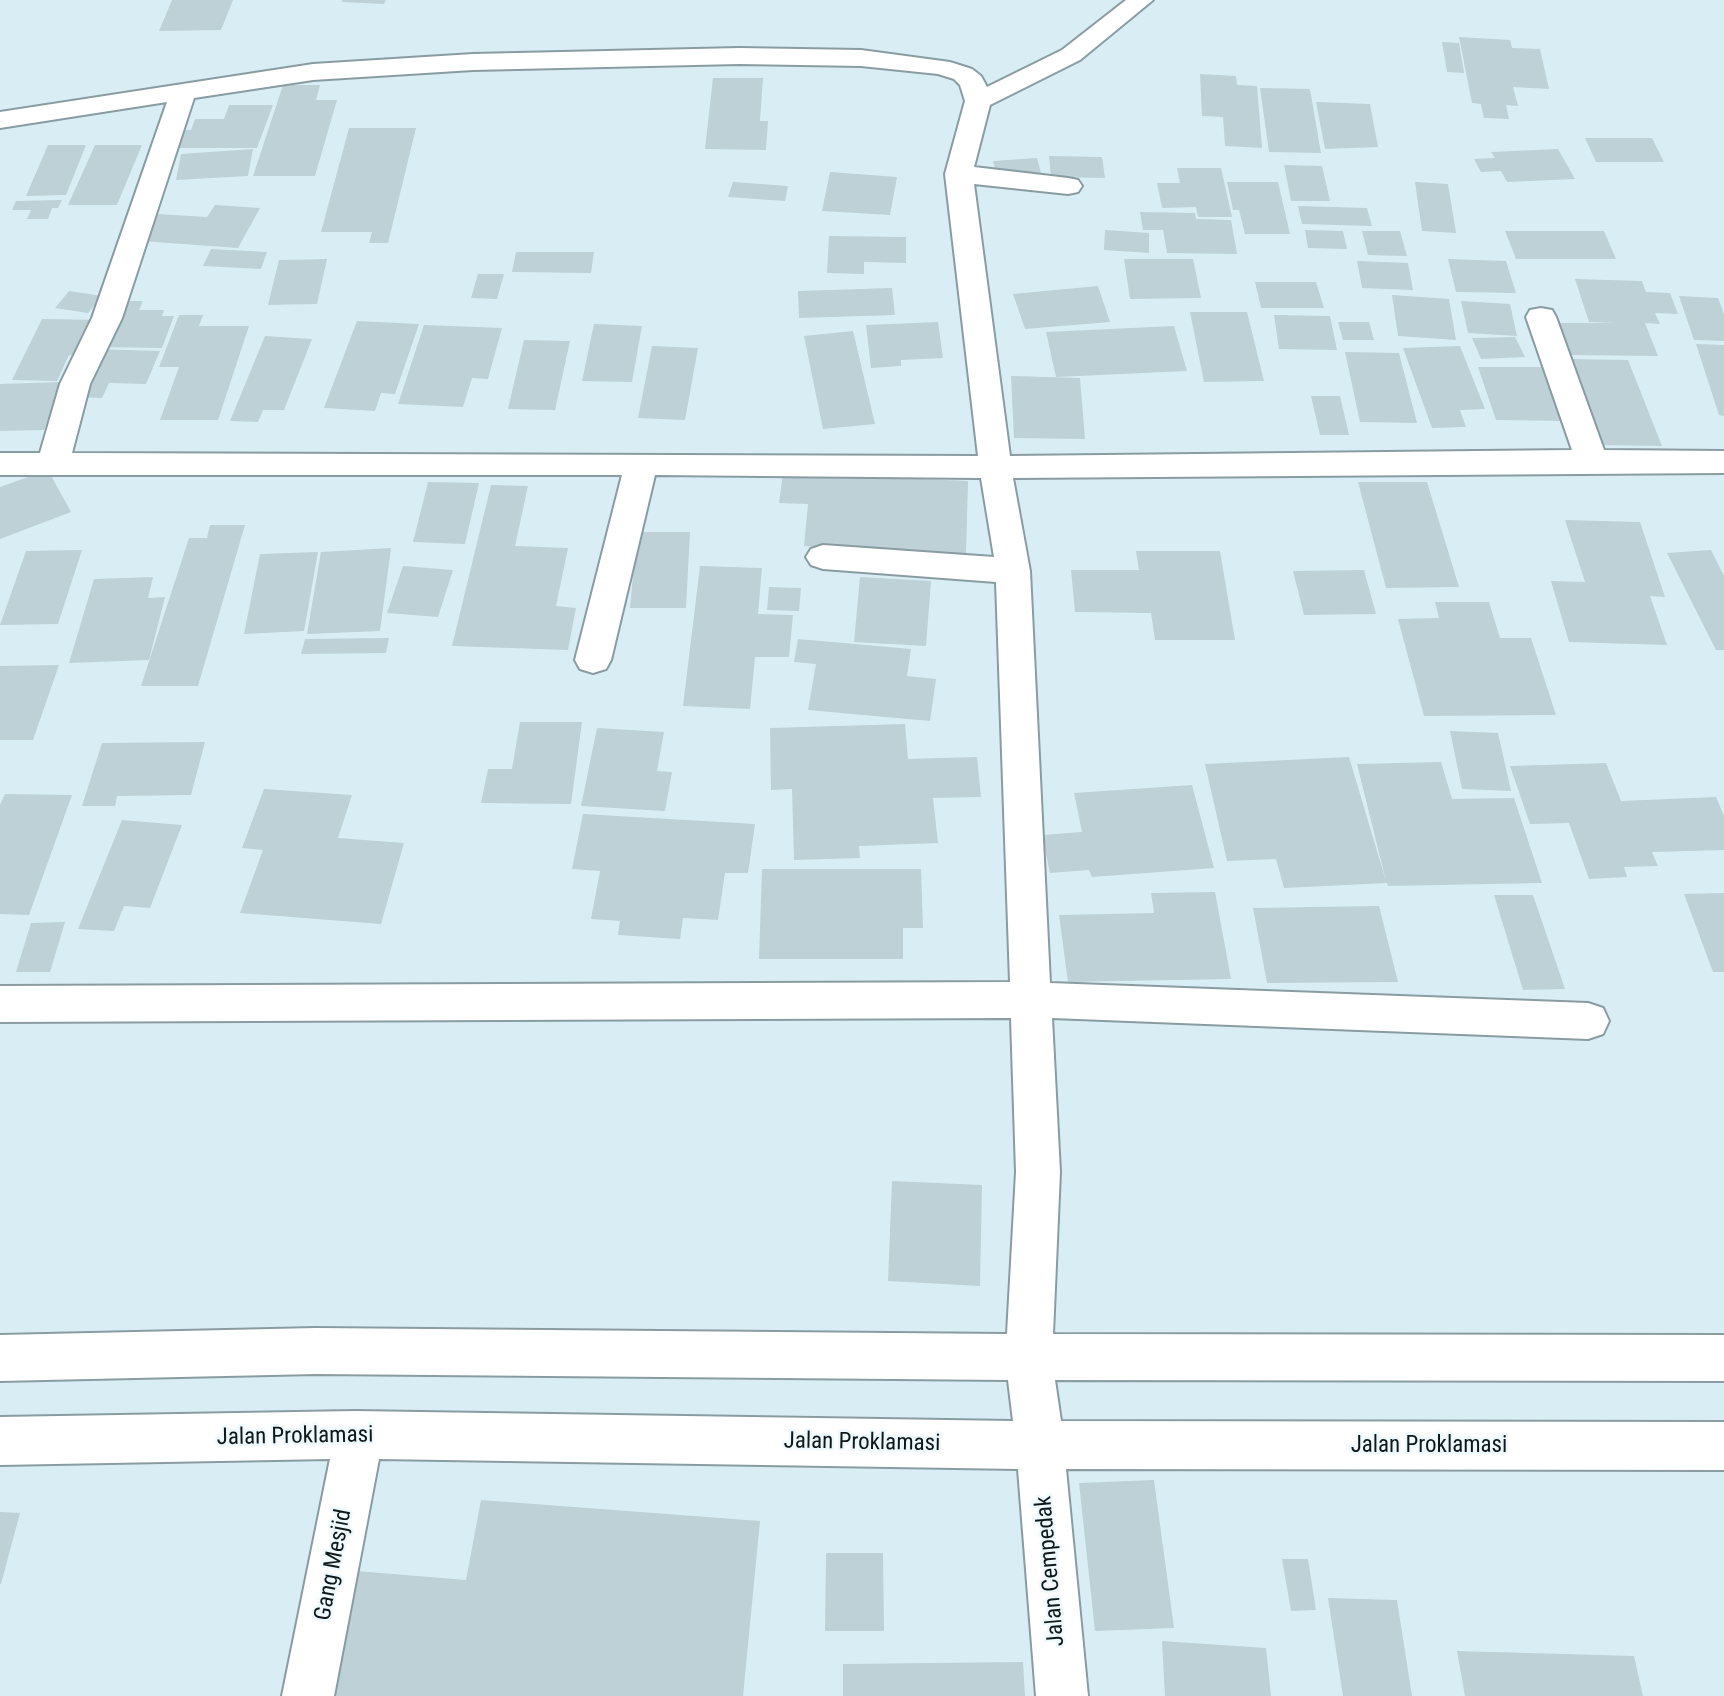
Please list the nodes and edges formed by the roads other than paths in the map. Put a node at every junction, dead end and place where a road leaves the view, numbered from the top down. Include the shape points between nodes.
1 (1141, 0) edge
2 (183, 93) junction
3 (978, 101) junction
4 (0, 120) edge
5 (959, 174) junction
6 (1068, 186) dead end
7 (1541, 317) dead end
8 (1592, 461) junction
9 (1724, 462) edge
10 (0, 464) edge
11 (53, 464) junction
12 (641, 464) junction
13 (995, 467) junction
14 (822, 557) dead end
15 (1013, 571) junction
16 (593, 660) dead end
17 (1030, 1000) junction
18 (0, 1004) edge
19 (1588, 1021) dead end
20 (0, 1357) edge
21 (1029, 1357) junction
22 (1724, 1358) edge
23 (355, 1435) junction
24 (0, 1441) edge
25 (1040, 1445) junction
26 (1724, 1446) edge
27 (308, 1696) edge
28 (1062, 1696) edge

1 - 3 street via 1071,55
2 - 3 street via 313,72 473,62 739,55 861,58 941,67 972,82
2 - 4 street
2 - 11 street via 107,318 75,384
3 - 5 street
5 - 6 street
5 - 13 street, Jalan Cempedak
7 - 8 street
8 - 9 street
8 - 13 street
10 - 11 street
11 - 12 street
12 - 13 street
12 - 16 street
13 - 15 street, Jalan Cempedak
14 - 15 street
15 - 17 street, Jalan Cempedak
17 - 18 street
17 - 19 street
17 - 21 street, Jalan Cempedak via 1038,1172
20 - 21 street via 316,1351
21 - 22 street
21 - 25 street, Jalan Cempedak
23 - 24 street, Jalan Proklamasi
23 - 25 street, Jalan Proklamasi
23 - 27 street, Gang Mesjid via 359,1437
25 - 26 street, Jalan Proklamasi
25 - 28 street, Jalan Cempedak

